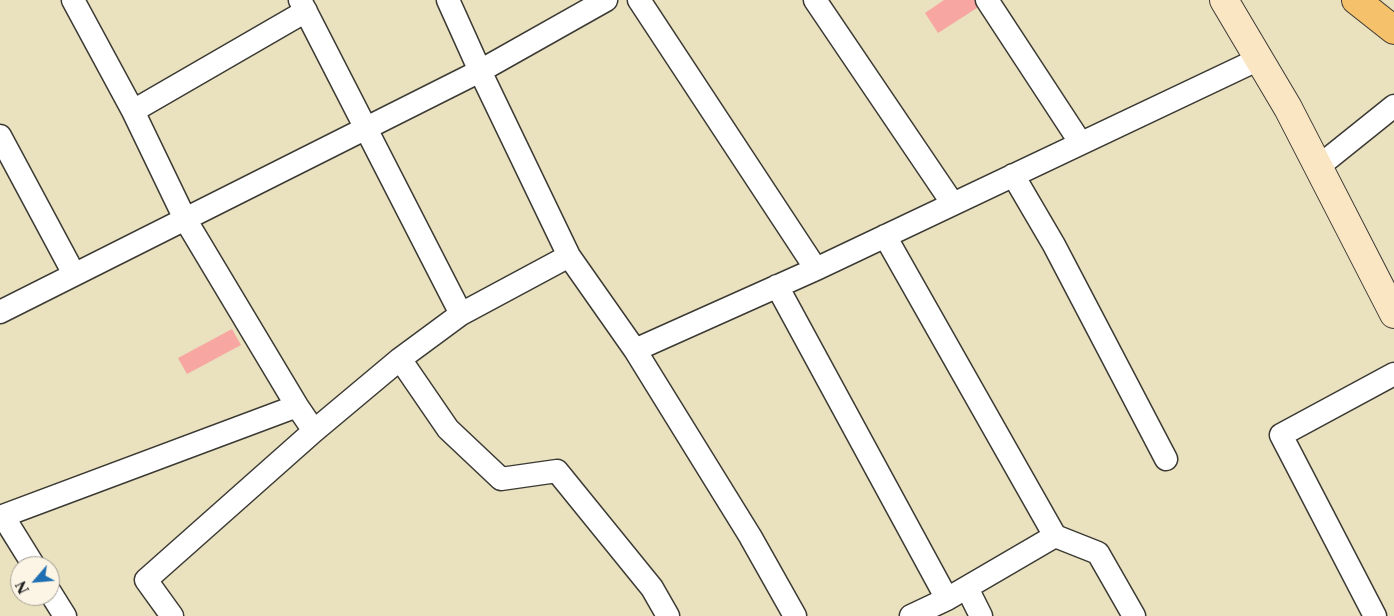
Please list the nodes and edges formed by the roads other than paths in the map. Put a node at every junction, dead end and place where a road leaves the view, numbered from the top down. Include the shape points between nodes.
1 (73, 0) edge
2 (448, 0) edge
3 (606, 0) edge
4 (638, 0) edge
5 (815, 0) edge
6 (987, 0) edge
7 (1224, 0) edge
8 (1356, 0) edge
9 (303, 6) edge
10 (1394, 30) edge
11 (1258, 59) junction
12 (480, 71) junction
13 (1394, 106) edge
14 (133, 111) junction
15 (365, 129) junction
16 (0, 136) edge
17 (1080, 142) junction
18 (1318, 167) junction
19 (8, 170) edge
20 (1013, 175) junction
21 (953, 204) junction
22 (185, 219) junction
23 (885, 236) junction
24 (569, 256) junction
25 (816, 268) junction
26 (74, 274) junction
27 (776, 286) junction
28 (0, 312) edge
29 (460, 314) junction
30 (1394, 314) edge
31 (635, 350) junction
32 (400, 359) junction
33 (1394, 374) edge
34 (297, 406) junction
35 (314, 430) junction
36 (1166, 459) dead end
37 (2, 516) edge
38 (1055, 536) junction
39 (28, 556) edge
40 (967, 588) junction
41 (947, 599) junction
42 (172, 616) edge
43 (668, 616) edge
44 (795, 616) edge
45 (911, 616) edge
46 (982, 616) edge
47 (1134, 616) edge
48 (1375, 616) edge

1 - 14 street
2 - 12 street
3 - 12 street
4 - 25 street
5 - 21 street
6 - 17 street
7 - 11 main road
8 - 10 main road
9 - 14 street
9 - 15 street
11 - 17 street
11 - 18 main road
12 - 15 street
12 - 24 street
13 - 18 street
14 - 22 street
15 - 22 street
15 - 29 street
16 - 19 street
17 - 20 street
18 - 30 main road
19 - 26 street
20 - 21 street
20 - 36 street via 1054,245
21 - 23 street
22 - 26 street
22 - 34 street
23 - 25 street
23 - 38 street
24 - 29 street
24 - 31 street
25 - 27 street
26 - 28 street
27 - 31 street
27 - 41 street
29 - 32 street
31 - 44 street via 750,536
32 - 35 street
32 - 43 street via 448,429 501,479 557,471 652,588
33 - 48 street via 1281,435
34 - 35 street
34 - 37 street
35 - 42 street via 146,580
37 - 39 street
38 - 40 street
38 - 47 street via 1098,553
40 - 41 street
40 - 46 street
41 - 45 street

